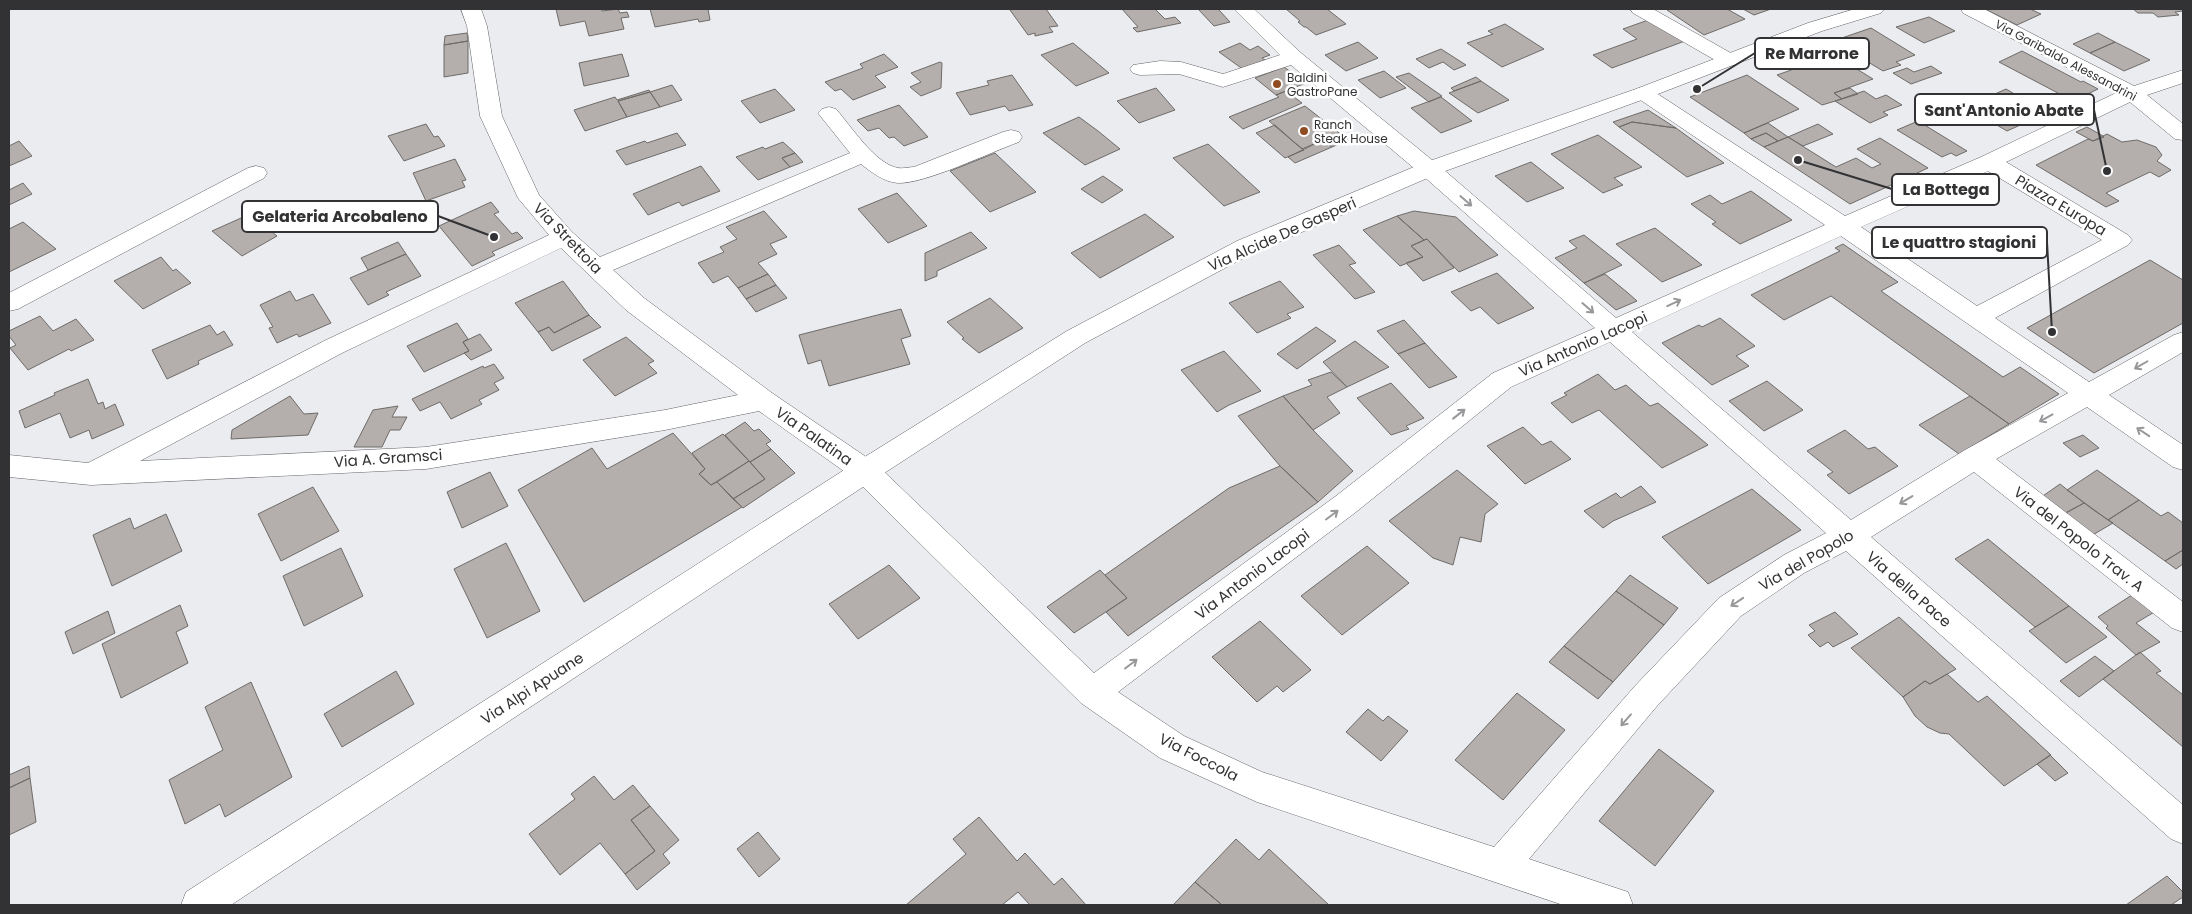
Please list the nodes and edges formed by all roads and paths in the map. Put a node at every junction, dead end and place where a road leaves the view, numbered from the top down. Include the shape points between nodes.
1 (471, 9) edge
2 (1243, 9) edge
3 (1640, 9) edge
4 (1874, 9) edge
5 (1970, 9) edge
6 (1294, 57) junction
7 (1729, 60) junction
8 (1140, 69) dead end
9 (2183, 76) edge
10 (1643, 93) junction
11 (2132, 93) junction
12 (829, 113) dead end
13 (2183, 134) edge
14 (1011, 137) dead end
15 (863, 155) junction
16 (1990, 162) junction
17 (1429, 169) junction
18 (256, 173) dead end
19 (1843, 226) junction
20 (564, 237) junction
21 (596, 268) junction
22 (9, 303) edge
23 (1976, 317) junction
24 (1614, 330) junction
25 (2183, 341) edge
26 (2089, 395) junction
27 (763, 400) junction
28 (1975, 458) junction
29 (2183, 459) edge
30 (9, 466) edge
31 (865, 471) junction
32 (91, 474) junction
33 (1848, 536) junction
34 (2183, 619) edge
35 (1092, 693) junction
36 (2183, 827) edge
37 (1500, 867) junction
38 (199, 905) edge
39 (1615, 905) edge

1 - 20 street, Via Strettoia via 477,26 491,116 529,198
2 - 6 street, Via della Pace
3 - 7 street
4 - 7 street, Via Alcide De Gasperi via 1815,27
5 - 11 street, Via Garibaldo Alessandrini
6 - 8 street via 1223,81 1181,68 1160,66
6 - 17 street, Via della Pace
7 - 10 street, Via Alcide De Gasperi
9 - 11 street, Via Antonio Lacopi
10 - 17 street, Via Alcide De Gasperi
10 - 19 street
11 - 13 street, Via Garibaldo Alessandrini
11 - 16 street, Via Antonio Lacopi
12 - 15 street
14 - 15 street via 918,174 898,176 882,170
15 - 21 street
16 - 19 street, Via Antonio Lacopi
16 - 23 street, Piazza Europa via 2120,240
17 -> 24 street, Via della Pace
17 - 31 street, Via Alcide De Gasperi via 1245,247 1084,332
18 - 22 street
19 - 23 street
24 -> 19 street, Via Antonio Lacopi
20 - 21 street, Via Strettoia
20 - 32 street via 333,347
21 - 27 street, Via Strettoia via 636,304
23 - 26 street
24 - 33 street, Via della Pace
35 -> 24 street, Via Antonio Lacopi via 1346,504 1502,380
25 -> 26 street, Via del Popolo
26 -> 28 street, Via del Popolo
29 -> 26 street
27 - 31 street, Via Palatina
27 - 32 street, Via A. Gramsci via 666,420 426,458
28 -> 33 street, Via del Popolo
28 - 34 street, Via del Popolo Trav. A
30 - 32 street, Via A. Gramsci
31 - 35 street, Via Foccola
31 - 38 street, Via Alpi Apuane
33 - 36 street, Via della Pace
33 -> 37 street, Via del Popolo via 1794,564 1730,607 1646,696
35 - 37 street, Via Foccola via 1172,747 1257,786
37 - 39 street, Via Foccola

